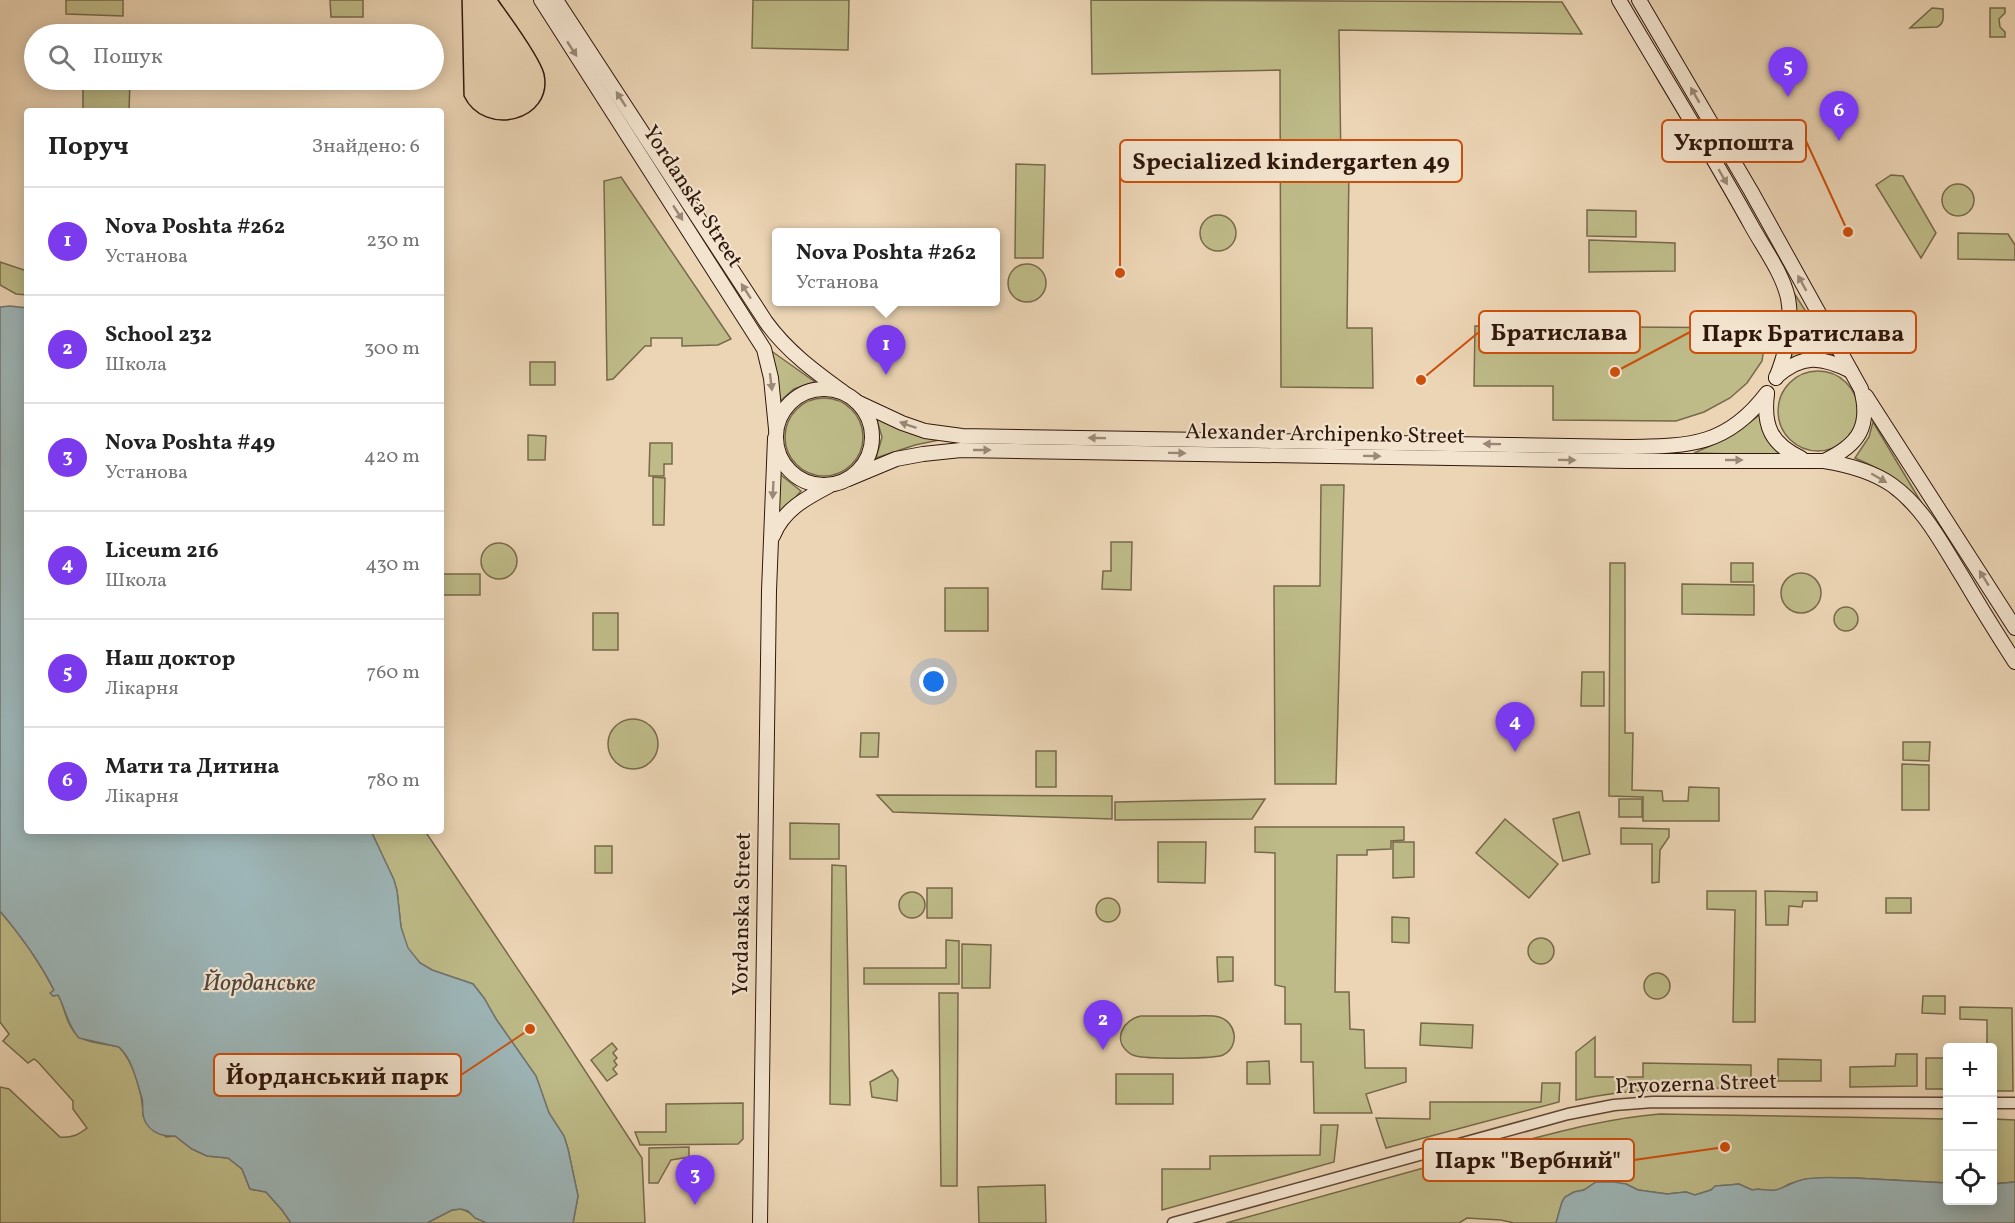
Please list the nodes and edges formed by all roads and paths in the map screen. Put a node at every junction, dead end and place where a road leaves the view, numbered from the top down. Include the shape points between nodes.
1 (541, 0) edge
2 (556, 0) edge
3 (1619, 0) edge
4 (1639, 0) edge
5 (1851, 371) junction
6 (1776, 378) junction
7 (1862, 389) junction
8 (843, 392) junction
9 (1767, 393) junction
10 (857, 402) junction
11 (776, 433) junction
12 (1806, 460) junction
13 (1824, 460) junction
14 (849, 478) junction
15 (832, 484) junction
16 (770, 543) junction
17 (2015, 628) edge
18 (2015, 662) edge
19 (1943, 1102) edge
20 (1997, 1103) edge
21 (2015, 1103) edge
22 (760, 1223) edge
23 (1173, 1223) edge

1 -> 11 main road, Yordanska Street via 764,349
8 -> 2 main road, Yordanska Street via 778,339
3 -> 6 main road via 1782,281 1788,298 1788,337
5 -> 4 main road
5 - 6 main road via 1819,359 1788,367
5 - 7 main road
6 - 9 main road
7 - 13 main road via 1866,405 1860,434 1851,446
17 -> 7 main road
8 - 10 main road
8 - 11 main road via 824,388 796,397 783,411
9 -> 10 main road, Alexander Archipenko Street via 1752,413 1720,434 1676,446 1628,447 963,436 926,431
9 - 12 main road via 1765,412 1776,441
10 - 14 main road via 869,420 872,442 864,463
11 - 15 main road via 782,461 793,474 816,484
11 -> 16 main road, Yordanska Street
12 - 13 main road
14 -> 12 main road, Alexander Archipenko Street via 896,459 961,450 1628,461
13 -> 18 main road via 1872,473 1914,505
14 - 15 main road
15 - 16 main road via 793,507 778,524
16 - 22 main road, Yordanska Street
19 - 23 street, Pryozerna Street via 1653,1102 1614,1106 1568,1114
20 - 21 street

